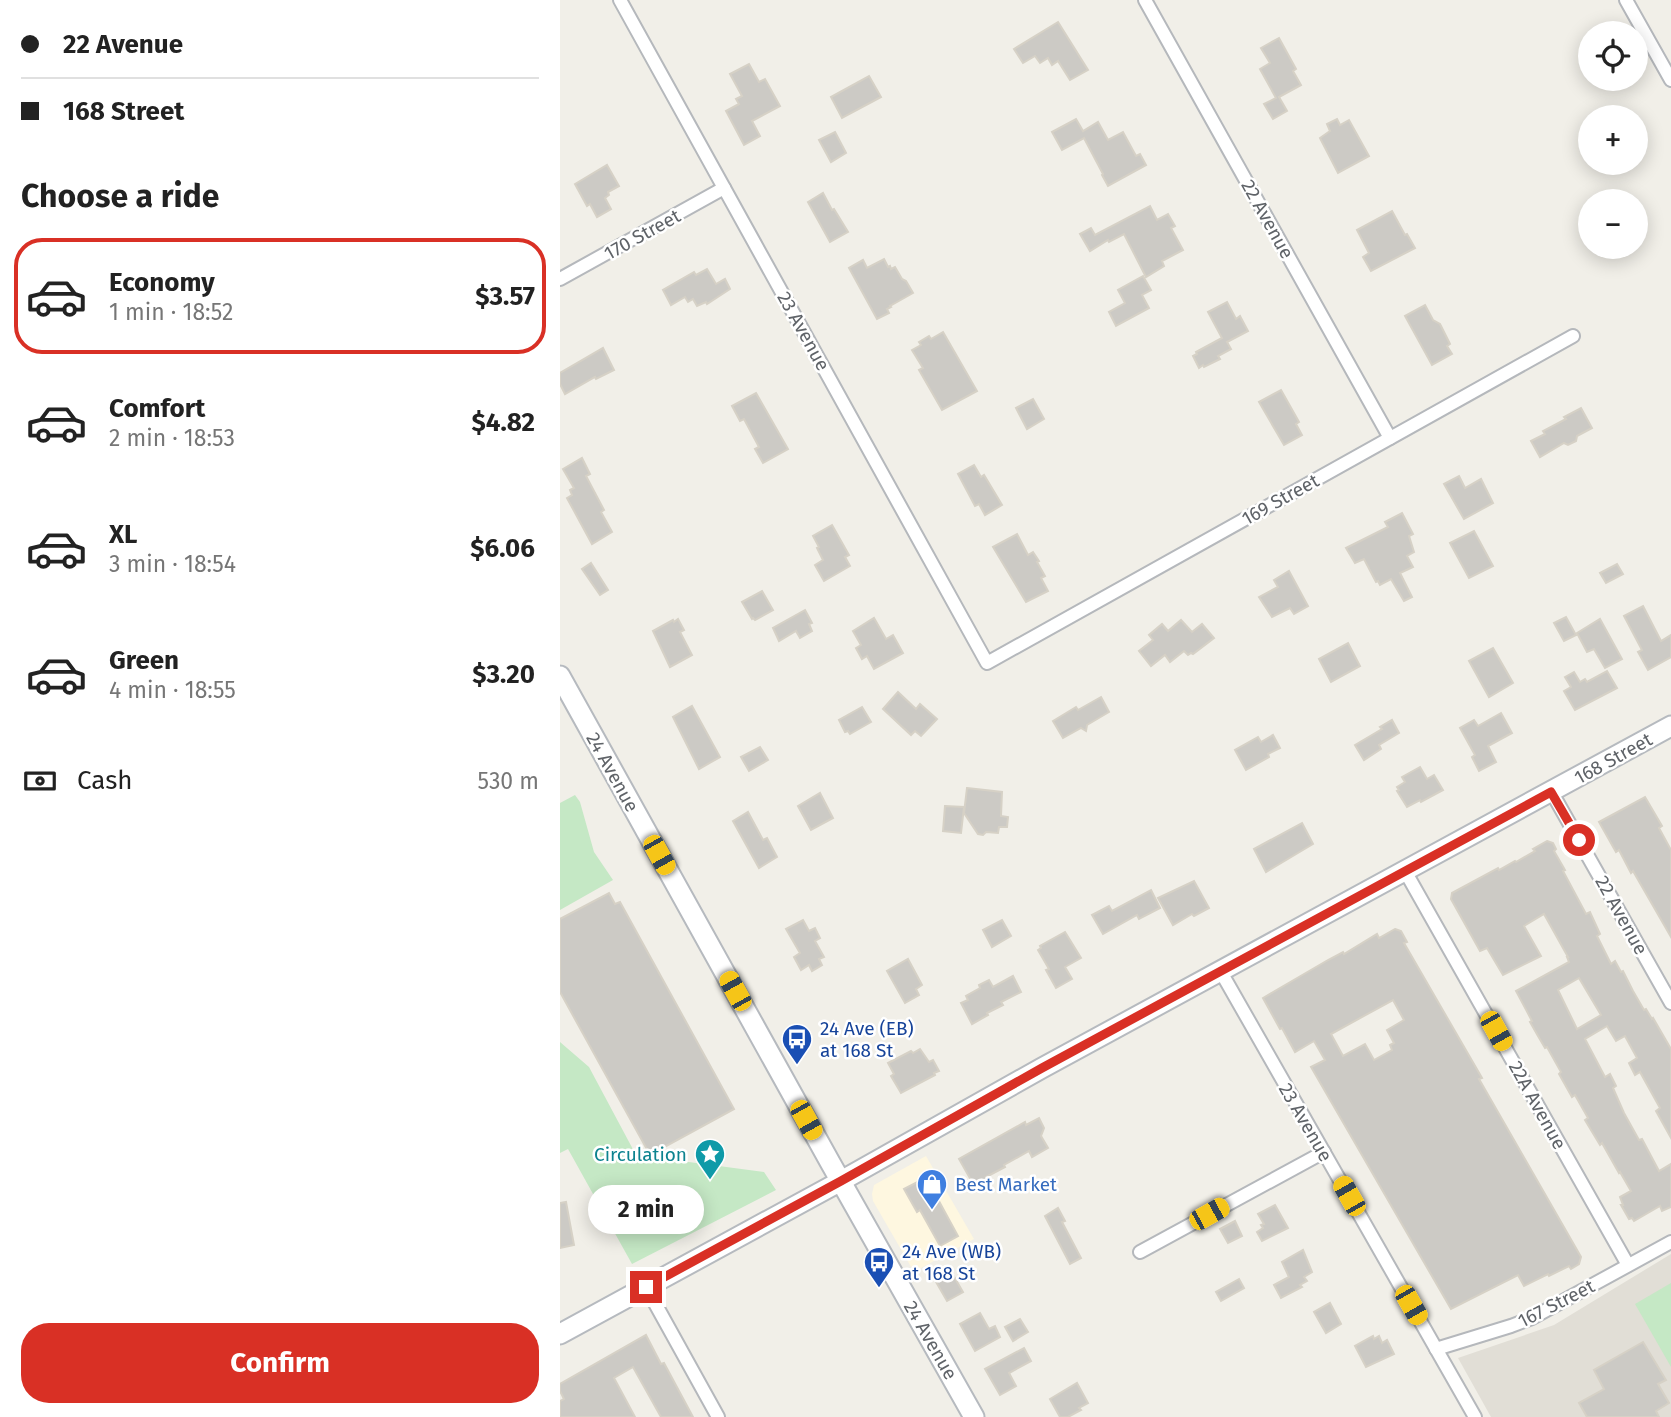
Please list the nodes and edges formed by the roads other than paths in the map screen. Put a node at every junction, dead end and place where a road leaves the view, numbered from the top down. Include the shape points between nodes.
1 (620, 0) edge
2 (1145, 0) edge
3 (1626, 0) edge
4 (1671, 80) edge
5 (724, 188) junction
6 (560, 279) edge
7 (1573, 336) dead end
8 (1390, 438) junction
9 (988, 663) joint
10 (560, 676) edge
11 (1671, 726) edge
12 (1551, 792) junction
13 (1405, 871) junction
14 (1221, 972) junction
15 (1671, 1003) edge
16 (1324, 1152) junction
17 (841, 1181) junction
18 (1671, 1242) edge
19 (1140, 1252) dead end
20 (1628, 1265) junction
21 (646, 1287) junction
22 (560, 1334) edge
23 (1436, 1349) junction
24 (718, 1417) edge
25 (974, 1417) edge
26 (1475, 1417) edge

1 - 5 street, 23 Avenue
2 - 8 street, 22 Avenue
3 - 4 street
5 - 6 street, 170 Street
5 - 9 street, 23 Avenue
7 - 8 street, 169 Street
8 - 9 street, 169 Street
10 - 17 main road, 24 Avenue
11 - 12 main road, 168 Street
12 - 13 main road, 168 Street
12 - 15 street, 22 Avenue
13 - 14 main road, 168 Street
13 - 20 street, 22A Avenue
14 - 16 street, 23 Avenue
14 - 17 main road, 168 Street
16 - 19 street
16 - 23 street, 23 Avenue
17 - 21 main road, 168 Street
17 - 25 main road, 24 Avenue
18 - 20 street, 167 Street
20 - 23 street, 167 Street via 1532,1318
21 - 22 main road, 168 Street
21 - 24 street
23 - 26 street, 23 Avenue

